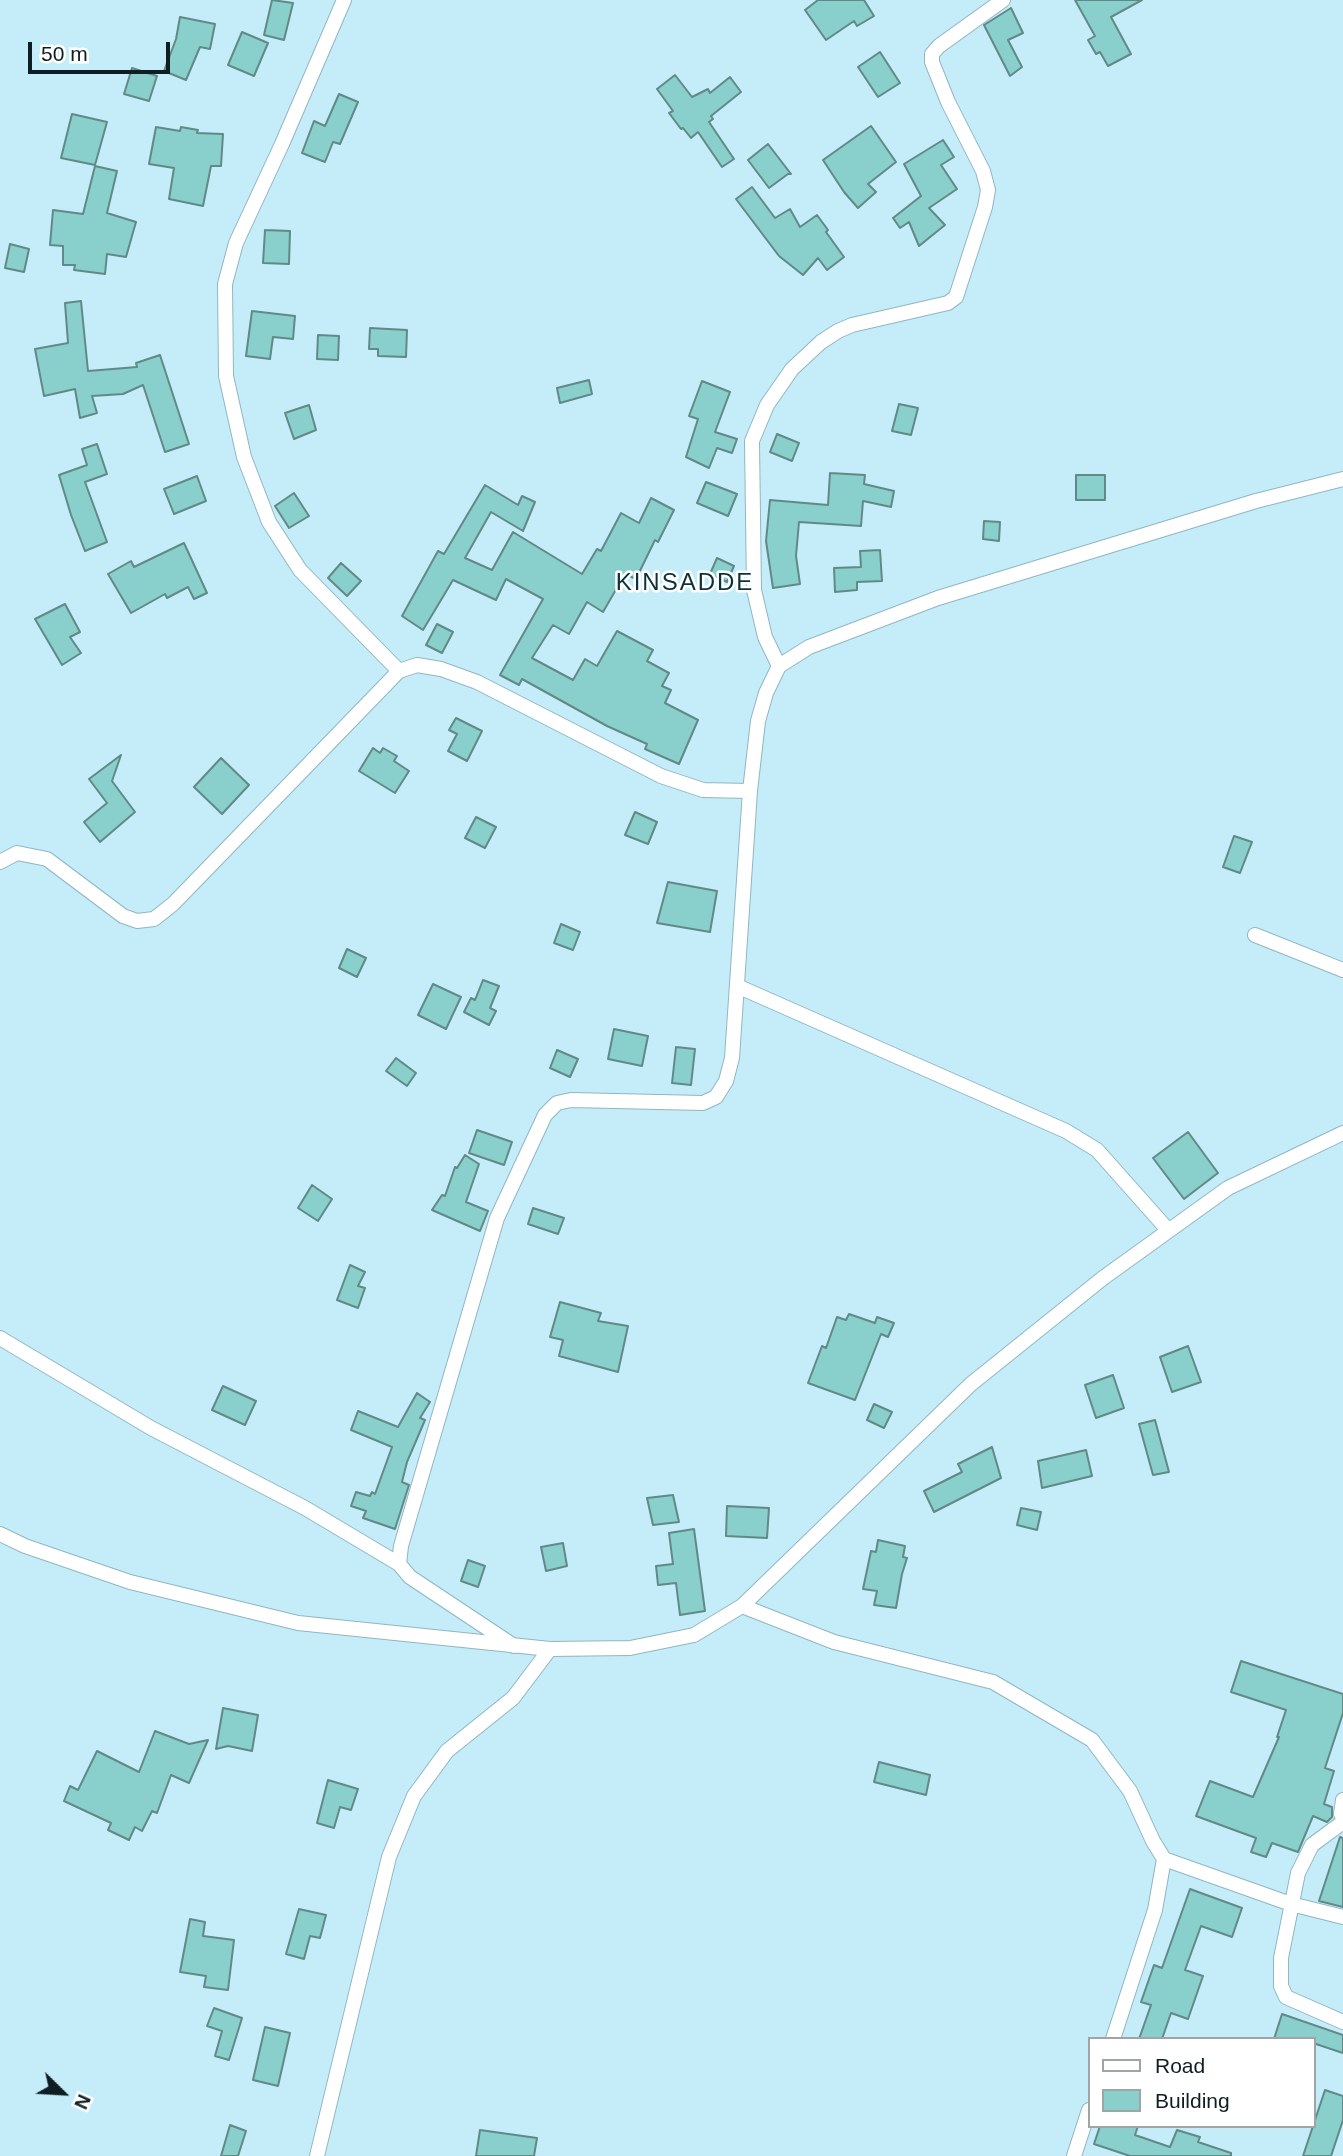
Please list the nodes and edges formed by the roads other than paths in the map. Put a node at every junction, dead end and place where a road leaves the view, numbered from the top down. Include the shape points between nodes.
1 (344, 0) edge
2 (1003, 0) edge
3 (1343, 479) edge
4 (779, 666) junction
5 (399, 671) junction
6 (750, 791) junction
7 (0, 862) edge
8 (1255, 935) dead end
9 (1343, 970) edge
10 (737, 986) junction
11 (1343, 1133) edge
12 (1168, 1230) junction
13 (0, 1338) edge
14 (0, 1534) edge
15 (399, 1564) junction
16 (742, 1606) junction
17 (519, 1648) junction
18 (550, 1649) junction
19 (1343, 1800) edge
20 (1343, 1817) edge
21 (1343, 1822) edge
22 (1164, 1859) junction
23 (1292, 1904) junction
24 (1343, 1917) edge
25 (1343, 2022) edge
26 (1114, 2037) edge
27 (1088, 2113) edge
28 (317, 2156) edge
29 (1074, 2156) edge

1 - 5 street via 236,243 225,284 226,376 243,457 269,522 300,570
2 - 4 street via 932,54 988,190 956,297 948,303 852,325 821,342 792,369 773,396 752,441 754,590 765,637
3 - 4 street via 938,598 809,647
4 - 6 street via 758,721
5 - 6 street via 417,664 441,669 477,682 661,776 703,790
5 - 7 street via 154,919 136,921 123,916 47,859 17,853
6 - 10 street
8 - 9 street
10 - 12 street via 1066,1130 1097,1150
10 - 15 street via 732,1058 716,1097 703,1103 571,1100 557,1103 545,1115 497,1218
11 - 12 street via 1228,1188
12 - 16 street via 971,1384
13 - 15 street via 151,1428 305,1508
14 - 17 street via 131,1582 298,1623
15 - 17 street via 431,1592
16 - 18 street via 694,1634 630,1648
16 - 22 street via 834,1642 993,1682 1091,1740 1130,1791
17 - 18 street
18 - 28 street via 513,1698 447,1751 414,1796 389,1857
19 - 20 street
21 - 23 street via 1312,1844 1298,1872
22 - 23 street
22 - 26 street via 1156,1910
23 - 24 street
23 - 25 street via 1281,1958 1281,1986 1286,1997
27 - 29 street

